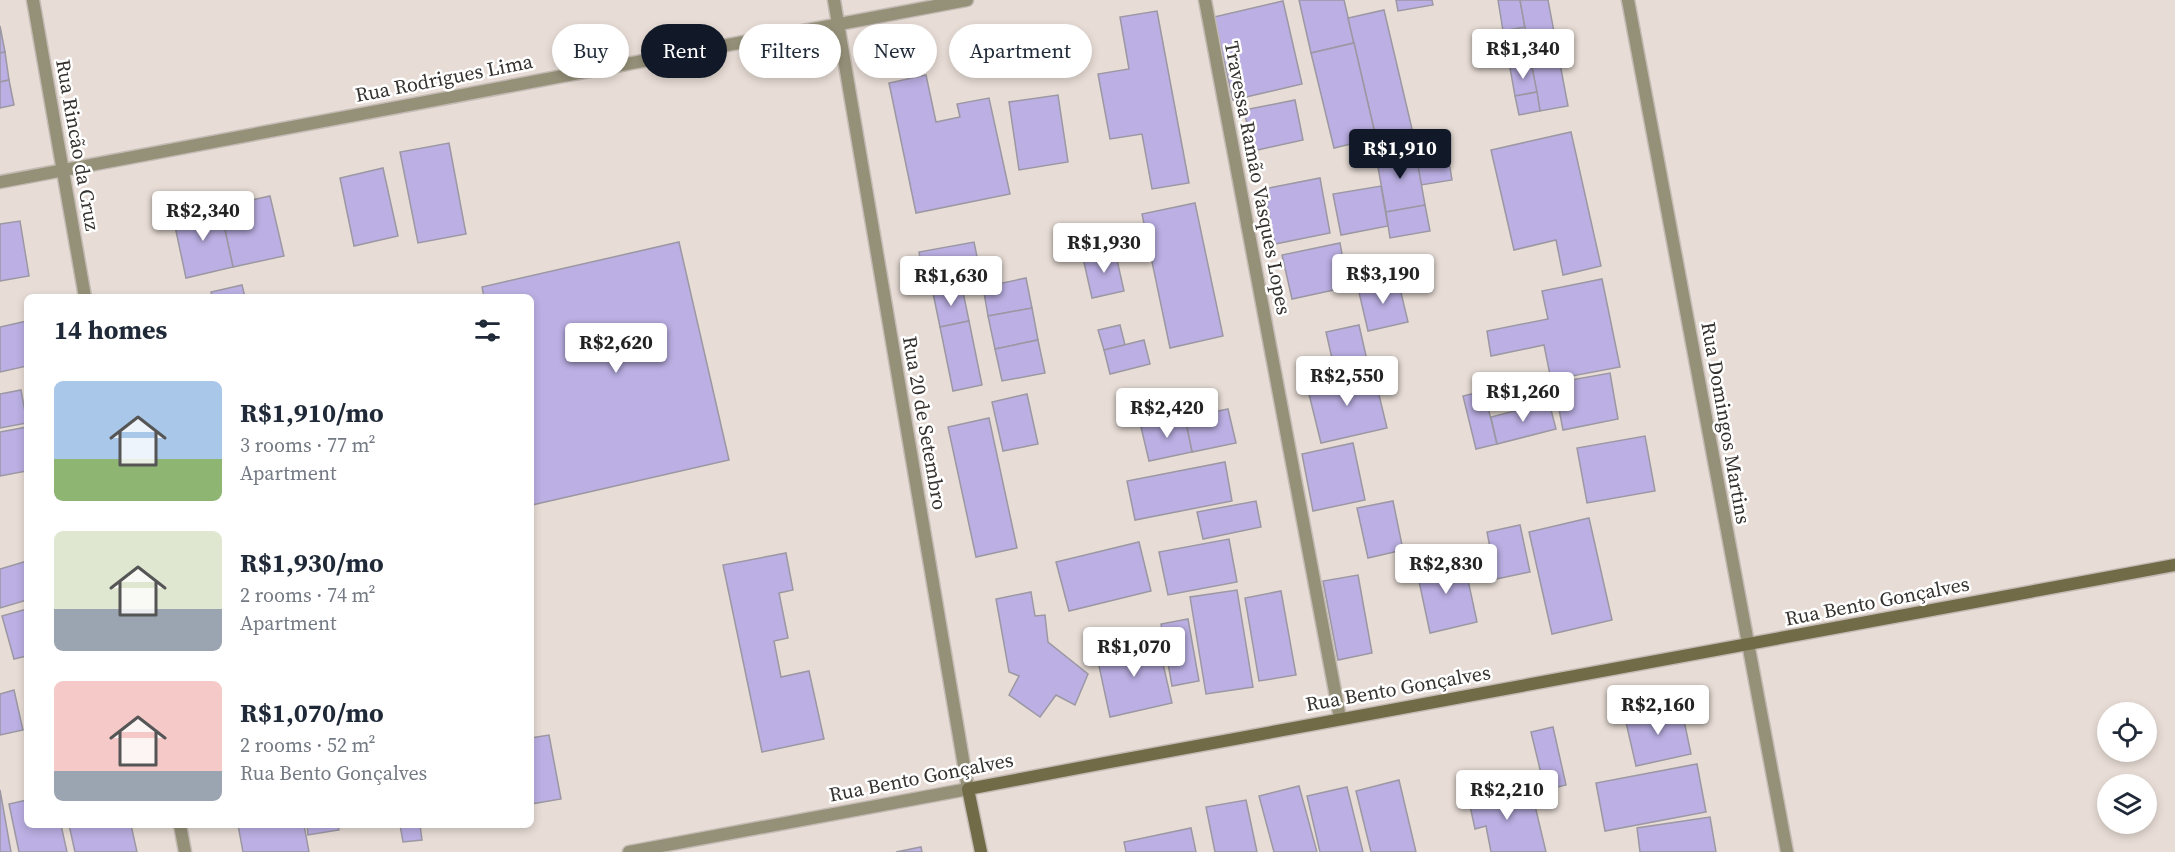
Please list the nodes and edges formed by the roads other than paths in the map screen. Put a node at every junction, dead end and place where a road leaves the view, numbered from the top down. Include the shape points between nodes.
1 (33, 0) edge
2 (834, 0) edge
3 (967, 0) edge
4 (1204, 0) edge
5 (1628, 0) edge
6 (837, 24) joint
7 (739, 42) edge
8 (841, 47) edge
9 (62, 170) junction
10 (0, 182) edge
11 (84, 294) edge
12 (2175, 565) edge
13 (1748, 645) junction
14 (1340, 718) junction
15 (968, 789) junction
16 (181, 828) edge
17 (185, 852) edge
18 (629, 852) edge
19 (981, 852) edge
20 (1786, 852) edge

1 - 9 street, Rua Rincão da Cruz
2 - 6 street, Rua 20 de Setembro
3 - 6 street, Rua Rodrigues Lima
4 - 14 street, Travessa Ramão Vasques Lopes
5 - 13 street, Rua Domingos Martins
7 - 9 street, Rua Rodrigues Lima
8 - 15 street, Rua 20 de Setembro
9 - 10 street, Rua Rodrigues Lima
9 - 11 street, Rua Rincão da Cruz
12 - 13 main road, Rua Bento Gonçalves
13 - 14 main road, Rua Bento Gonçalves
13 - 20 street, Rua Domingos Martins
14 - 15 main road, Rua Bento Gonçalves
15 - 18 street, Rua Bento Gonçalves
15 - 19 main road, Rua 20 de Setembro
16 - 17 street

